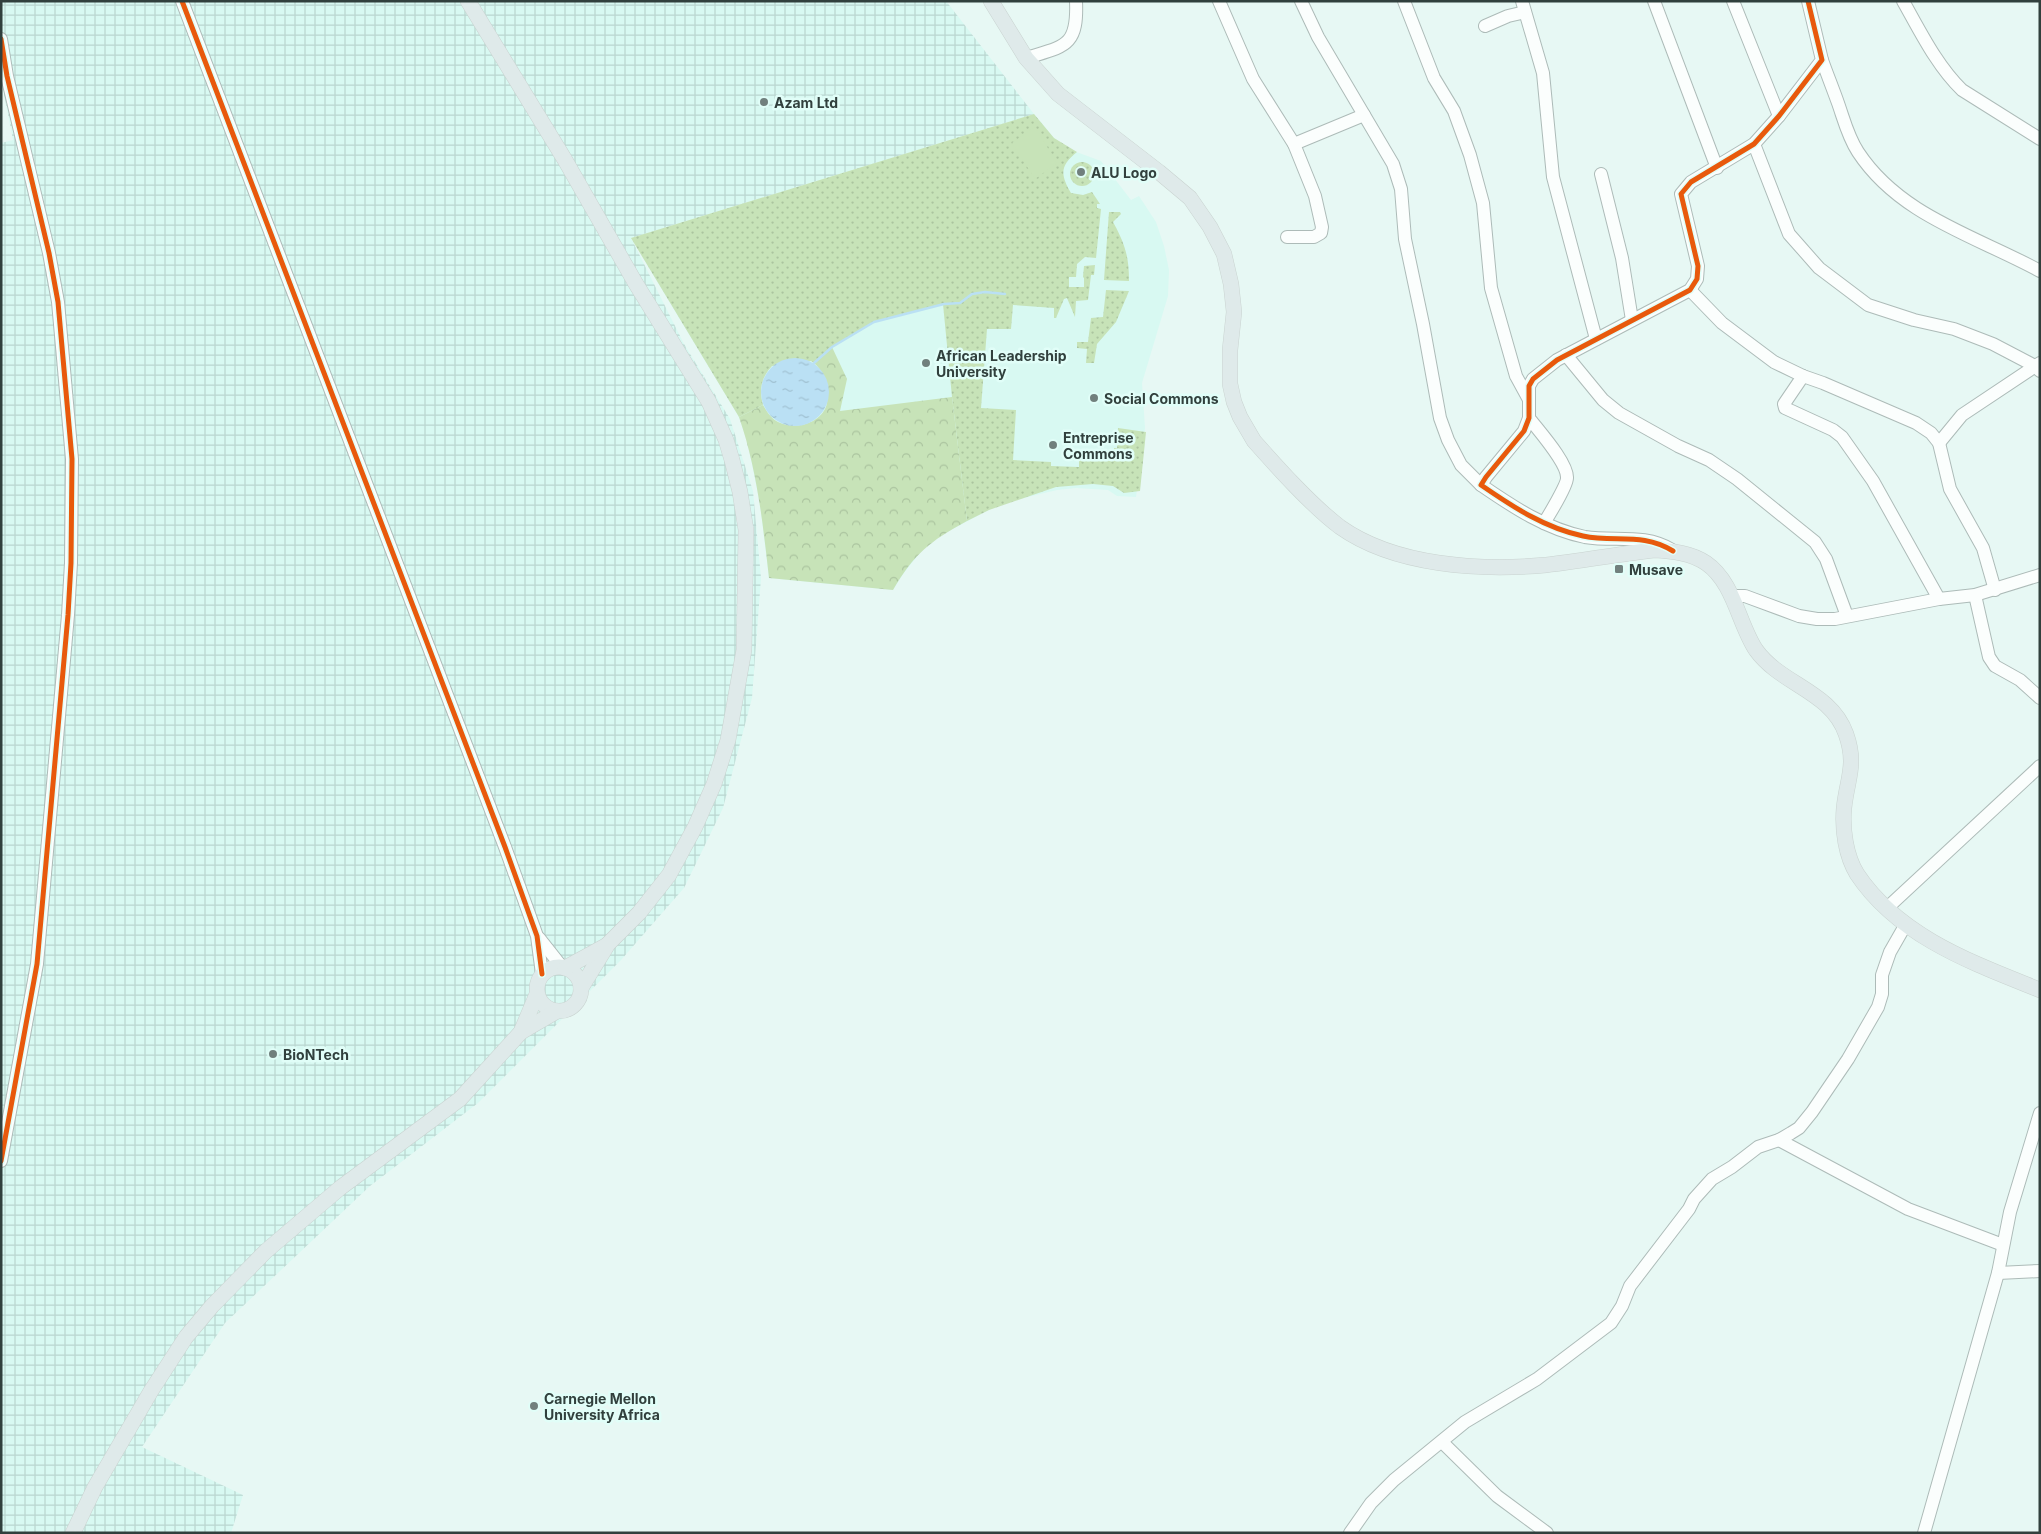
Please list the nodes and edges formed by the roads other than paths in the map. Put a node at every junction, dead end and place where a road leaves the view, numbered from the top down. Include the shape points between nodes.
1 (182, 1) edge
2 (468, 1) edge
3 (991, 1) edge
4 (1076, 1) edge
5 (1220, 1) edge
6 (1302, 1) edge
7 (1404, 1) edge
8 (1654, 1) edge
9 (1733, 1) edge
10 (1808, 1) edge
11 (1903, 1) edge
12 (1523, 7) edge
13 (1485, 26) dead end
14 (1, 39) edge
15 (1026, 58) junction
16 (1822, 60) junction
17 (1364, 114) junction
18 (1779, 116) junction
19 (2040, 139) edge
20 (1294, 144) junction
21 (1754, 144) junction
22 (1717, 168) junction
23 (1601, 174) dead end
24 (1287, 237) dead end
25 (2040, 271) edge
26 (1690, 290) junction
27 (1632, 320) junction
28 (1596, 339) junction
29 (1566, 356) junction
30 (2038, 367) edge
31 (1803, 376) junction
32 (1529, 399) junction
33 (1530, 418) junction
34 (1939, 443) junction
35 (1481, 485) junction
36 (1544, 523) junction
37 (1672, 551) junction
38 (2040, 575) edge
39 (1995, 590) junction
40 (1975, 595) junction
41 (1732, 596) junction
42 (1939, 599) junction
43 (1847, 616) junction
44 (2040, 698) edge
45 (2040, 766) edge
46 (1887, 908) junction
47 (1906, 924) junction
48 (537, 936) junction
49 (608, 944) junction
50 (564, 967) junction
51 (542, 974) junction
52 (581, 988) junction
53 (2040, 990) edge
54 (537, 994) junction
55 (557, 1011) junction
56 (521, 1032) junction
57 (2040, 1113) edge
58 (1779, 1140) junction
59 (1, 1161) edge
60 (2003, 1246) junction
61 (2040, 1271) edge
62 (1998, 1273) junction
63 (1442, 1442) junction
64 (72, 1533) edge
65 (1350, 1533) edge
66 (1547, 1533) edge
67 (1924, 1533) edge

1 - 48 street
2 - 49 main road via 709,402 726,440 743,509 746,530 744,650 728,740 705,805 669,875 639,913
3 - 15 main road
4 - 15 street via 1076,28 1068,41 1055,49
5 - 20 street via 1253,79
6 - 17 street via 1318,37
7 - 32 street via 1434,78 1454,111 1470,154 1482,204 1491,288 1516,376
8 - 22 street
9 - 18 street
10 - 16 street
11 - 19 street via 1955,84
12 - 13 street
12 - 28 street via 1543,73 1553,177
14 - 59 street via 58,302 70,422 72,479 68,615 36,964
15 - 37 main road via 1058,94 1190,198 1210,227 1224,254 1231,284 1234,312 1230,384 1240,417 1254,441 1277,467 1340,526 1392,553 1420,561 1450,564 1545,565 1636,552
16 - 18 street
16 - 25 street via 1847,132 1884,186 1922,214
17 - 20 street
17 - 35 street via 1393,164 1401,189 1405,239 1440,418 1461,465
18 - 21 street
20 - 24 street via 1315,196 1322,227 1321,233 1314,237
21 - 22 street
21 - 30 street via 1789,234 1819,268 1868,305 1954,329
22 - 26 street via 1691,182 1681,194 1698,266 1697,279
23 - 27 street via 1622,258
26 - 27 street
26 - 31 street via 1722,323 1743,339 1774,362
27 - 28 street
28 - 29 street
29 - 32 street via 1533,379 1529,386
29 - 43 street via 1603,400 1619,413 1709,460 1815,542 1826,559
30 - 34 street via 1962,415
31 - 34 street via 1916,423
31 - 42 street via 1784,404 1785,408 1842,437 1873,481
32 - 33 street
33 - 35 street via 1524,431
33 - 36 street via 1560,460 1568,479
34 - 39 street via 1950,489 1983,548
35 - 36 street
36 - 37 street via 1590,537 1642,539 1659,543
37 - 41 main road via 1706,563
38 - 39 street
39 - 40 street
40 - 42 street
40 - 44 street via 1989,657 1995,666 2020,680
41 - 43 street via 1745,596 1799,616 1835,620
41 - 46 main road via 1756,651 1770,665 1828,705 1843,727 1852,763 1844,808 1847,848 1856,873
42 - 43 street
45 - 46 street
46 - 47 main road
47 - 53 main road via 1937,946
47 - 58 street via 1890,952 1882,975 1878,1007 1848,1059 1799,1128
48 - 50 street
48 - 51 street
49 - 50 main road
49 - 52 main road
50 - 51 main road via 555,967
50 - 52 main road via 575,974
51 - 54 main road
52 - 55 main road via 577,1002
54 - 55 main road via 544,1005
54 - 56 main road
55 - 56 main road
56 - 64 main road via 460,1099 340,1188 266,1251 212,1306 186,1338 146,1399 94,1487
57 - 60 street
58 - 60 street via 1908,1210
58 - 63 street via 1758,1147 1712,1179 1630,1286 1611,1323 1537,1379 1465,1422
60 - 62 street
61 - 62 street
62 - 67 street
63 - 65 street via 1394,1480 1371,1503
63 - 66 street via 1498,1496

